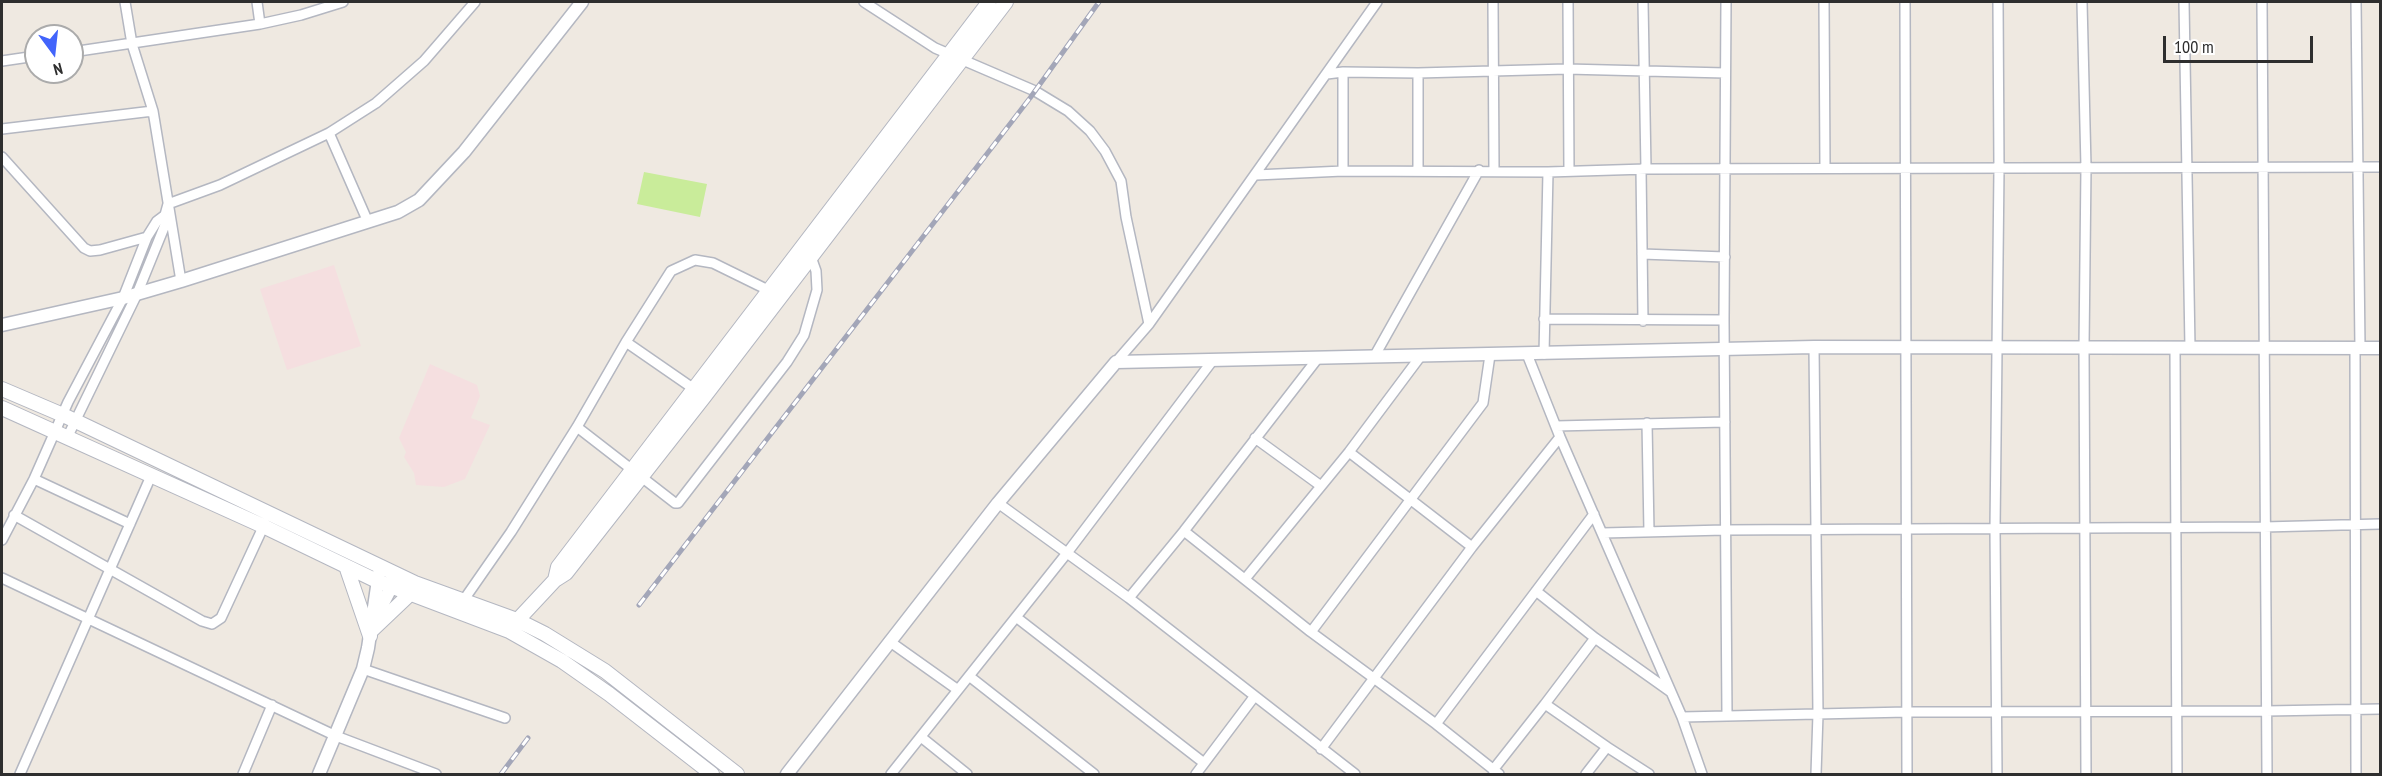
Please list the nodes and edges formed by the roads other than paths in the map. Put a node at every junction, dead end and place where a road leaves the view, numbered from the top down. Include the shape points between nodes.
1 (125, 2) edge
2 (256, 2) edge
3 (343, 2) edge
4 (475, 2) edge
5 (582, 2) edge
6 (864, 2) edge
7 (989, 2) edge
8 (1006, 2) edge
9 (1377, 2) edge
10 (1493, 2) edge
11 (1568, 2) edge
12 (1643, 2) edge
13 (1726, 2) edge
14 (1824, 2) edge
15 (1905, 2) edge
16 (1998, 2) edge
17 (2082, 2) edge
18 (2184, 2) edge
19 (2262, 2) edge
20 (2356, 2) edge
21 (260, 24) junction
22 (132, 44) junction
23 (84, 50) edge
24 (948, 55) junction
25 (24, 58) edge
26 (963, 60) junction
27 (2, 61) edge
28 (1567, 69) junction
29 (1495, 71) junction
30 (1343, 72) junction
31 (1643, 72) junction
32 (1419, 73) junction
33 (1725, 73) junction
34 (1327, 75) junction
35 (153, 111) junction
36 (2, 129) edge
37 (328, 133) junction
38 (2, 157) edge
39 (2086, 167) junction
40 (2186, 167) junction
41 (2380, 167) edge
42 (1825, 168) junction
43 (2264, 168) junction
44 (2358, 168) junction
45 (1643, 169) junction
46 (1726, 169) junction
47 (1999, 169) junction
48 (1479, 170) junction
49 (1494, 170) junction
50 (1905, 170) junction
51 (1343, 171) junction
52 (1418, 171) junction
53 (1569, 171) junction
54 (1548, 172) junction
55 (1256, 175) junction
56 (168, 204) junction
57 (165, 215) junction
58 (368, 222) junction
59 (147, 237) junction
60 (803, 245) junction
61 (1642, 254) junction
62 (812, 256) junction
63 (1725, 257) junction
64 (181, 281) junction
65 (768, 290) junction
66 (137, 294) junction
67 (123, 298) junction
68 (1544, 319) junction
69 (1724, 320) junction
70 (1643, 321) junction
71 (1149, 324) junction
72 (2, 325) edge
73 (626, 342) junction
74 (1814, 347) junction
75 (2084, 347) junction
76 (1905, 348) junction
77 (1998, 348) junction
78 (2175, 348) junction
79 (2190, 348) junction
80 (2264, 348) junction
81 (2358, 348) junction
82 (2380, 348) edge
83 (1725, 349) junction
84 (1527, 354) junction
85 (1544, 354) junction
86 (1490, 355) junction
87 (1374, 357) junction
88 (1420, 357) junction
89 (1318, 358) junction
90 (1213, 360) junction
91 (1116, 362) junction
92 (2, 389) edge
93 (694, 389) junction
94 (2, 408) edge
95 (63, 415) junction
96 (76, 422) junction
97 (1725, 422) junction
98 (1647, 423) junction
99 (1556, 426) junction
100 (578, 427) junction
101 (54, 432) junction
102 (1560, 437) junction
103 (68, 438) junction
104 (1255, 438) junction
105 (1349, 452) junction
106 (637, 473) junction
107 (151, 476) junction
108 (34, 479) junction
109 (1321, 486) junction
110 (1410, 499) junction
111 (998, 503) junction
112 (270, 513) junction
113 (1594, 514) junction
114 (14, 515) junction
115 (130, 524) junction
116 (2355, 524) junction
117 (2380, 524) edge
118 (5, 525) edge
119 (263, 526) junction
120 (2175, 527) junction
121 (2264, 527) junction
122 (2085, 528) junction
123 (1906, 529) junction
124 (1995, 529) junction
125 (1725, 530) junction
126 (1184, 531) junction
127 (1816, 531) junction
128 (1649, 532) junction
129 (1603, 533) junction
130 (2, 540) edge
131 (1472, 547) junction
132 (1067, 554) junction
133 (346, 566) junction
134 (381, 567) junction
135 (109, 570) junction
136 (397, 574) junction
137 (2, 578) edge
138 (1245, 579) junction
139 (377, 581) junction
140 (392, 588) junction
141 (1536, 591) junction
142 (410, 594) junction
143 (1129, 598) junction
144 (463, 601) junction
145 (1016, 617) junction
146 (88, 618) junction
147 (513, 626) junction
148 (371, 631) junction
149 (1311, 632) junction
150 (1595, 638) junction
151 (889, 641) junction
152 (363, 669) junction
153 (969, 676) junction
154 (1372, 677) junction
155 (618, 682) junction
156 (958, 690) junction
157 (1672, 692) junction
158 (609, 694) junction
159 (1254, 697) junction
160 (1545, 704) junction
161 (272, 705) junction
162 (2356, 709) junction
163 (2380, 709) edge
164 (2086, 711) junction
165 (2177, 711) junction
166 (2266, 711) junction
167 (1907, 712) junction
168 (1997, 712) junction
169 (1818, 714) junction
170 (1727, 715) junction
171 (1682, 717) junction
172 (505, 718) dead end
173 (1436, 724) junction
174 (336, 735) junction
175 (921, 737) junction
176 (1607, 747) junction
177 (1321, 749) junction
178 (1204, 763) junction
179 (1496, 772) edge
180 (20, 774) edge
181 (243, 774) edge
182 (320, 774) edge
183 (436, 774) edge
184 (712, 774) edge
185 (737, 774) edge
186 (786, 774) edge
187 (891, 774) edge
188 (967, 774) edge
189 (1094, 774) edge
190 (1196, 774) edge
191 (1355, 774) edge
192 (1586, 774) edge
193 (1649, 774) edge
194 (1702, 774) edge
195 (1816, 774) edge
196 (1907, 774) edge
197 (1997, 774) edge
198 (2086, 774) edge
199 (2177, 774) edge
200 (2267, 774) edge
201 (2356, 774) edge

1 - 22 street
2 - 21 street
3 - 21 street
4 - 37 street via 424,61 376,102
5 - 58 street via 432,187 398,212
6 - 24 street
7 - 24 main road
8 - 26 main road
9 - 34 street
10 - 29 street
11 - 28 street
12 - 31 street
13 - 33 street
14 - 42 street
15 - 50 street
16 - 47 street
17 - 39 street
18 - 40 street
19 - 43 street
20 - 44 street
21 - 22 street
22 - 23 street
22 - 35 street
24 - 26 street
24 - 60 main road
25 - 27 street
26 - 62 main road
26 - 71 street via 1035,90 1068,111 1105,151 1121,181
28 - 29 street
28 - 31 street
28 - 53 street
29 - 32 street
29 - 49 street
30 - 32 street
30 - 34 street
30 - 51 street
31 - 33 street
31 - 45 street
32 - 52 street
33 - 46 street
34 - 55 street
35 - 36 street
35 - 56 street
37 - 56 street via 220,185
37 - 58 street
38 - 59 street via 84,248 100,250
39 - 40 street
39 - 47 street
39 - 75 street
40 - 43 street
40 - 79 street
41 - 44 street
42 - 46 street
42 - 50 street
43 - 44 street
43 - 80 street
44 - 81 street
45 - 46 street
45 - 53 street
45 - 61 street
46 - 63 street
47 - 50 street
47 - 77 street
48 - 49 street
48 - 52 street
48 - 87 street
49 - 54 street
50 - 76 street
51 - 52 street
51 - 55 street
53 - 54 street
54 - 68 street
55 - 71 street
56 - 57 street
56 - 64 street
57 - 59 street
57 - 66 street via 165,225
58 - 64 street
59 - 67 street
60 - 62 street
60 - 65 main road
61 - 63 street
61 - 70 street
62 - 106 main road
62 - 106 street via 817,290 804,335 678,503
63 - 69 street
64 - 66 street
65 - 73 street via 713,263 695,260 670,271
65 - 93 main road
66 - 67 street
66 - 96 street
67 - 72 street
67 - 95 street
68 - 70 street
68 - 85 street
69 - 70 street
69 - 83 street
71 - 91 street
73 - 93 street
73 - 100 street
74 - 76 street
74 - 83 street
74 - 127 street
75 - 77 street
75 - 78 street
75 - 122 street
76 - 77 street
76 - 123 street
77 - 124 street
78 - 79 street
78 - 120 street
79 - 80 street
80 - 81 street
80 - 121 street
81 - 82 street
81 - 116 street
83 - 85 street
83 - 97 street
84 - 85 street
84 - 86 street
84 - 99 street
86 - 88 street
86 - 110 street via 1483,403
87 - 88 street
87 - 89 street
88 - 105 street
89 - 90 street
89 - 104 street
90 - 91 street
90 - 132 street
91 - 111 street
92 - 95 main road
93 - 106 main road
94 - 101 main road
95 - 96 main road
95 - 101 street
96 - 103 street
96 - 112 main road
97 - 98 street
97 - 125 street
98 - 99 street
98 - 128 street
99 - 102 street
100 - 106 street
100 - 144 street
101 - 103 main road
101 - 108 street
102 - 113 street
102 - 131 street
103 - 107 main road
104 - 109 street
104 - 126 street
105 - 109 street
105 - 110 street
106 - 147 main road via 566,573
107 - 115 street
107 - 119 main road
108 - 114 street
108 - 115 street
109 - 138 street
110 - 131 street
110 - 149 street
111 - 132 street
111 - 151 street
112 - 119 street
112 - 134 main road
113 - 129 street
113 - 141 street
114 - 118 street
114 - 135 street
115 - 135 street
116 - 117 street
116 - 121 street
116 - 162 street
118 - 130 street
119 - 133 main road
119 - 135 street via 222,618 212,624
120 - 121 street
120 - 122 street
120 - 165 street
121 - 166 street
122 - 124 street
122 - 164 street
123 - 124 street
123 - 127 street
123 - 167 street
124 - 168 street
125 - 127 street
125 - 128 street
125 - 170 street
126 - 138 street
126 - 143 street
127 - 169 street
128 - 129 street
129 - 157 street
131 - 154 street
132 - 143 street
132 - 145 street
133 - 139 main road
133 - 148 main road
134 - 136 main road
134 - 139 street
135 - 146 street
136 - 140 street
136 - 144 main road
137 - 146 street
138 - 149 street
139 - 140 main road
139 - 148 street
140 - 142 main road
140 - 148 street
141 - 150 street
141 - 173 street
142 - 147 main road
142 - 148 main road
143 - 159 street
144 - 147 main road
145 - 153 street
145 - 178 street
146 - 161 street
146 - 180 street
147 - 155 main road via 565,645
147 - 158 main road
148 - 152 street
149 - 154 street
150 - 157 street
150 - 160 street
151 - 156 street
151 - 186 street
152 - 172 street
152 - 174 street
153 - 156 street
153 - 189 street
154 - 173 street
154 - 177 street
155 - 158 main road
155 - 185 main road
156 - 175 street
157 - 171 street
158 - 184 main road
159 - 177 street
159 - 178 street
160 - 176 street
160 - 179 street
161 - 174 street
161 - 181 street
162 - 163 street
162 - 166 street
162 - 201 street
164 - 165 street
164 - 168 street
164 - 198 street
165 - 166 street
165 - 199 street
166 - 200 street
167 - 168 street
167 - 169 street
167 - 196 street
168 - 197 street
169 - 170 street
169 - 195 street
170 - 171 street
171 - 194 street
173 - 179 street
174 - 182 street
174 - 183 street
175 - 187 street
175 - 188 street
176 - 192 street
176 - 193 street
177 - 191 street
178 - 190 street

